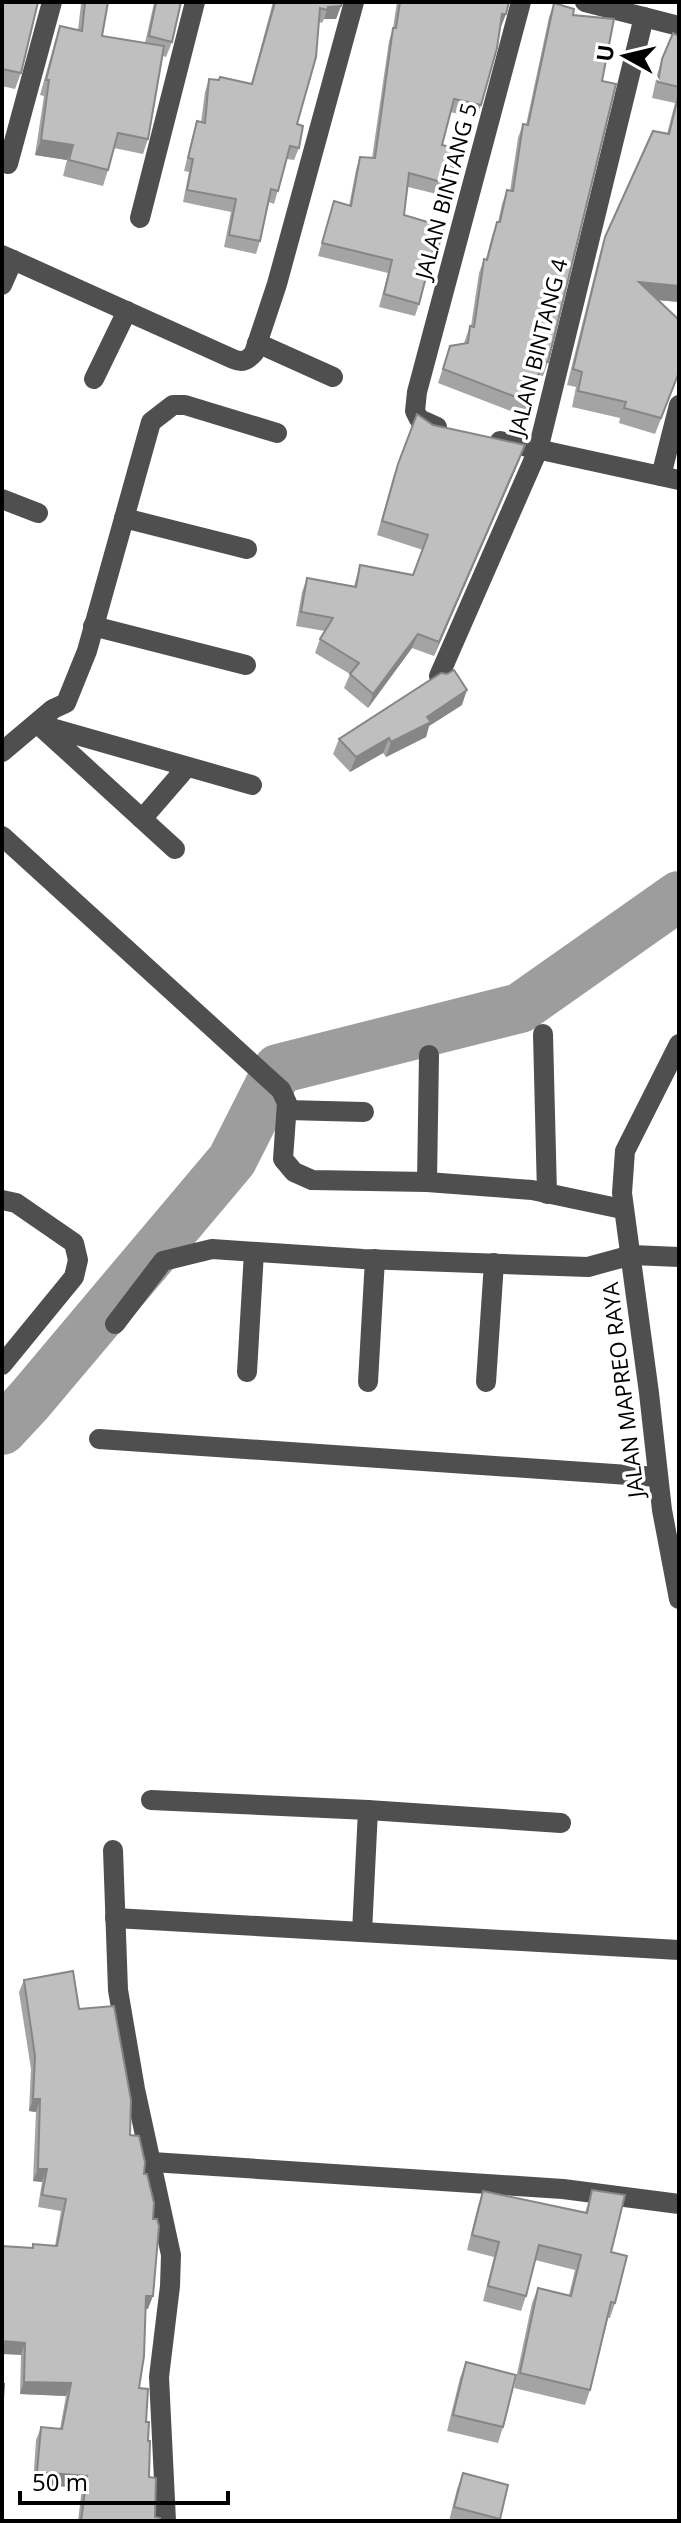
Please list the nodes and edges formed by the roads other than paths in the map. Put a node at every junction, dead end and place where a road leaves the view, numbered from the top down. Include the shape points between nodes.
1 (52, 2) edge
2 (195, 2) edge
3 (354, 2) edge
4 (521, 2) edge
5 (585, 2) edge
6 (644, 17) junction
7 (679, 26) edge
8 (8, 164) dead end
9 (140, 218) dead end
10 (8, 257) edge
11 (2, 285) edge
12 (127, 311) junction
13 (257, 343) junction
14 (333, 377) dead end
15 (94, 379) dead end
16 (679, 405) edge
17 (277, 433) dead end
18 (538, 450) junction
19 (670, 478) edge
20 (2, 499) edge
21 (38, 513) dead end
22 (124, 518) junction
23 (247, 549) dead end
24 (93, 626) junction
25 (246, 665) dead end
26 (439, 676) edge
27 (38, 724) junction
28 (2, 752) edge
29 (187, 767) junction
30 (252, 785) dead end
31 (142, 819) junction
32 (2, 836) edge
33 (175, 849) dead end
34 (543, 1034) dead end
35 (679, 1044) edge
36 (429, 1055) dead end
37 (287, 1110) junction
38 (364, 1112) dead end
39 (427, 1182) junction
40 (547, 1194) junction
41 (2, 1200) edge
42 (622, 1209) junction
43 (254, 1252) junction
44 (632, 1255) junction
45 (679, 1257) edge
46 (375, 1259) junction
47 (494, 1263) junction
48 (115, 1324) dead end
49 (2, 1365) edge
50 (247, 1372) dead end
51 (368, 1382) dead end
52 (486, 1382) dead end
53 (99, 1439) dead end
54 (658, 1477) junction
55 (679, 1599) edge
56 (151, 1800) dead end
57 (368, 1810) junction
58 (561, 1823) dead end
59 (113, 1850) dead end
60 (115, 1918) junction
61 (362, 1932) junction
62 (679, 1950) edge
63 (152, 2162) junction
64 (679, 2204) edge
65 (166, 2521) edge

1 - 8 street
2 - 9 street
3 - 13 street
4 - 18 street, JALAN BINTANG 5 via 415,411 431,426
5 - 6 street
6 - 7 street
6 - 18 street, JALAN BINTANG 4
10 - 11 street
10 - 12 street
12 - 13 street via 240,362
12 - 15 street
13 - 14 street
16 - 19 street
17 - 22 street via 185,405 164,410 151,422
18 - 19 street
18 - 26 street, JALAN BINTANG 4
20 - 21 street
22 - 23 street
22 - 24 street
24 - 25 street
24 - 27 street via 66,703
27 - 28 street
27 - 29 street
27 - 31 street
29 - 30 street
29 - 31 street
31 - 33 street
32 - 37 street via 281,1090
34 - 40 street
35 - 42 street, JALAN MAPREO RAYA via 625,1151
36 - 39 street
37 - 38 street
37 - 39 street via 283,1159 294,1172 312,1180
39 - 40 street
40 - 42 street
41 - 49 street via 16,1203 74,1243 78,1260 74,1277
42 - 44 street, JALAN MAPREO RAYA
43 - 46 street
43 - 48 street via 212,1249 163,1261
43 - 50 street
44 - 45 street
44 - 47 street via 588,1267
44 - 54 street, JALAN MAPREO RAYA
46 - 47 street
46 - 51 street
47 - 52 street
53 - 54 street
54 - 55 street, JALAN MAPREO RAYA
56 - 57 street
57 - 58 street
57 - 61 street
59 - 60 street
60 - 61 street
60 - 63 street via 118,1990
61 - 62 street
63 - 64 street via 563,2189
63 - 65 street via 171,2255 159,2377

